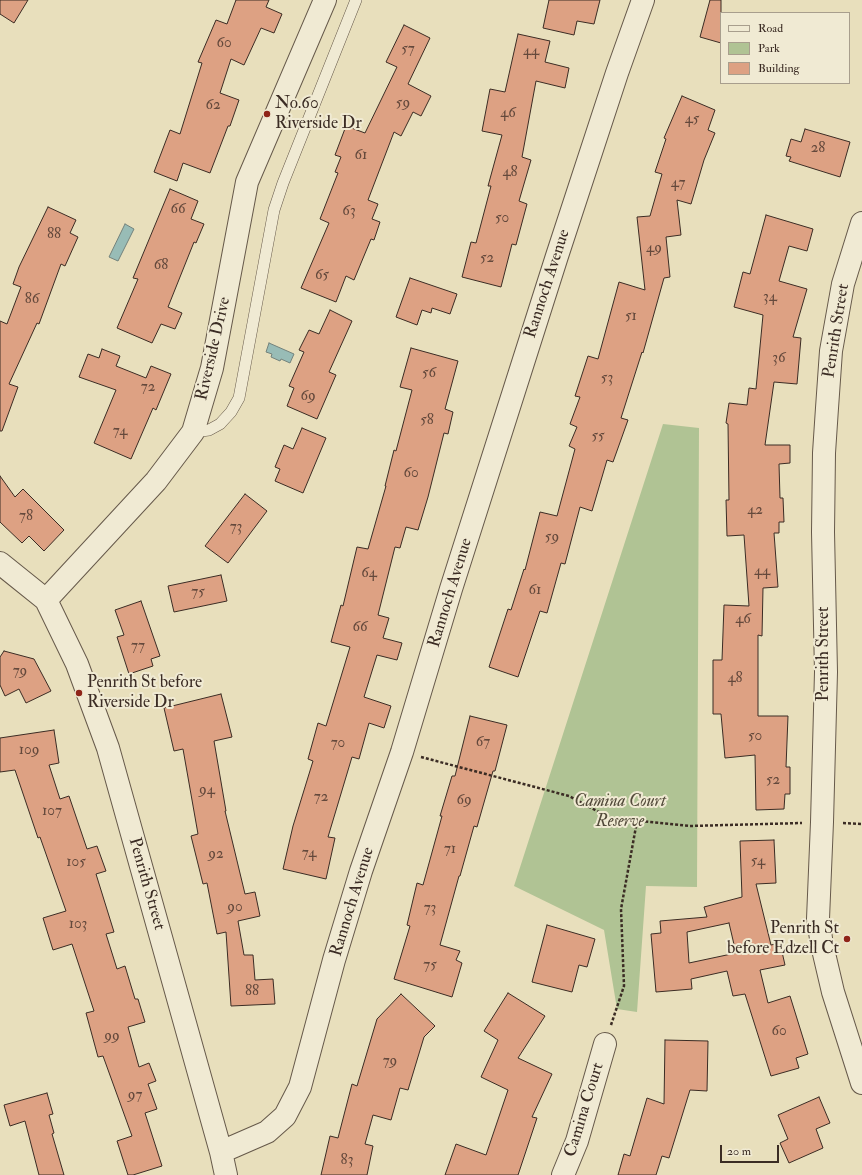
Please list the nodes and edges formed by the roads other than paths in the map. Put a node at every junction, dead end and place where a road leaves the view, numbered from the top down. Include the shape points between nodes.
1 (324, 0) edge
2 (356, 0) edge
3 (643, 0) edge
4 (862, 223) edge
5 (193, 432) junction
6 (0, 563) edge
7 (46, 600) junction
8 (605, 1044) road end
9 (862, 1083) edge
10 (221, 1152) junction
11 (226, 1175) edge
12 (563, 1175) edge

1 - 5 street, Riverside Drive via 247,182 212,368
2 - 5 lane via 274,210 239,398 220,424 209,430
3 - 10 street, Rannoch Avenue via 557,256 402,752 361,871 300,1087 286,1116 267,1132
4 - 9 street, Penrith Street via 843,284 831,351 824,453 826,672 818,920 833,992
5 - 7 street, Riverside Drive via 156,481
6 - 7 street
7 - 10 street, Penrith Street via 77,664 108,748
8 - 12 street, Camina Court via 577,1141
10 - 11 street, Penrith Street

